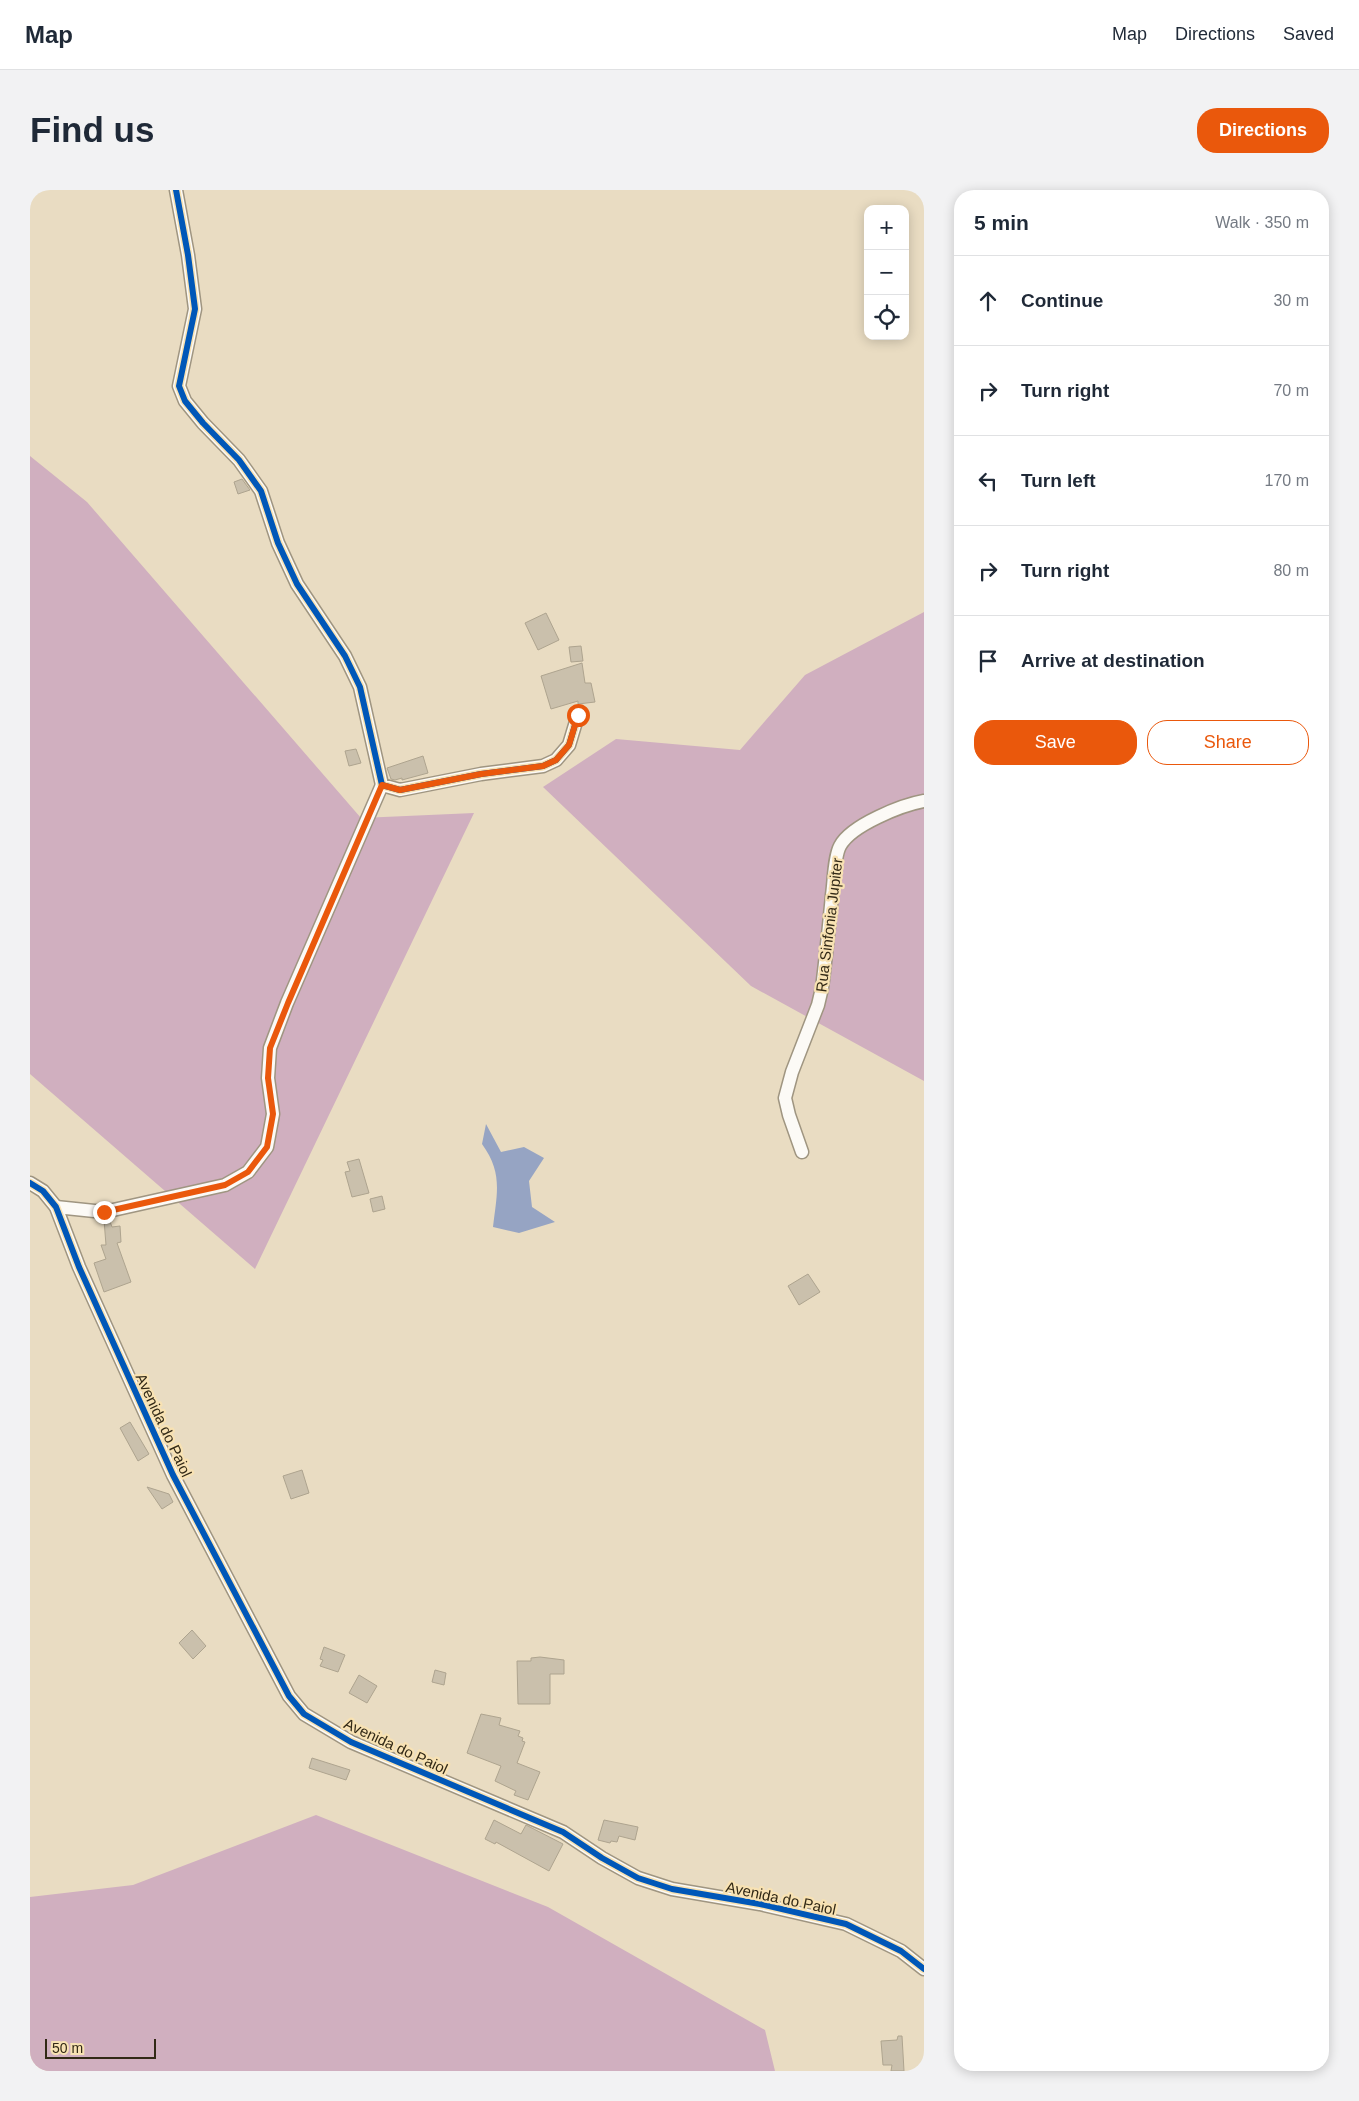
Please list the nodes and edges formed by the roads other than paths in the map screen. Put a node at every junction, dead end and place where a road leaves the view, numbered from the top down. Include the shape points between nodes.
1 (176, 190) edge
2 (578, 715) dead end
3 (382, 785) junction
4 (924, 801) edge
5 (802, 1152) dead end
6 (30, 1183) edge
7 (56, 1207) junction
8 (924, 1969) edge

1 - 3 street via 195,309 179,386 185,401 239,460 261,491 278,543 297,584 345,656 360,687
2 - 3 street via 569,745 556,760 543,766 400,790
3 - 7 street via 270,1048 268,1078 273,1114 267,1147 248,1172 225,1185 104,1212
4 - 5 street, Rua Sinfonia Jupiter via 911,803 863,826 840,846 822,988 785,1098
6 - 7 street, Avenida do Paiol via 43,1191
7 - 8 street, Avenida do Paiol via 79,1268 173,1475 289,1696 304,1714 351,1742 563,1832 638,1878 672,1889 760,1904 846,1924 901,1951

